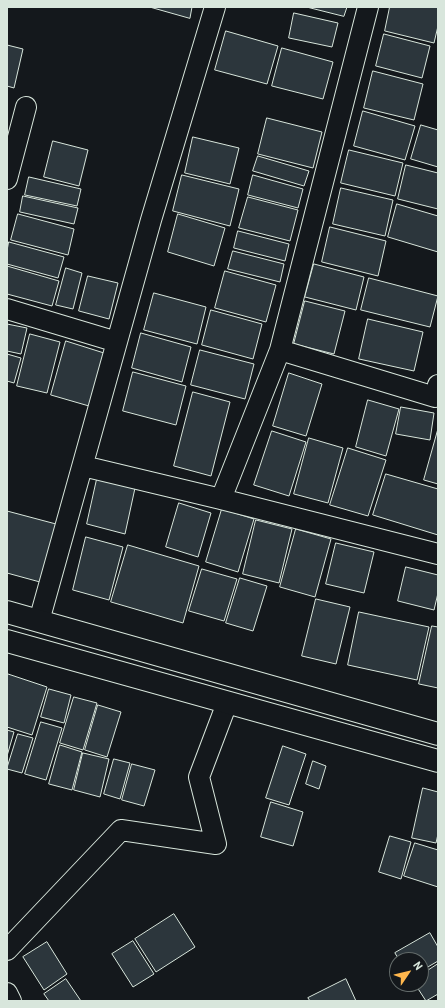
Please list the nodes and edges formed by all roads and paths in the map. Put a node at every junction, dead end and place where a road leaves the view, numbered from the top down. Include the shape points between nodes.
1 (215, 7) edge
2 (368, 7) edge
3 (26, 107) dead end
4 (7, 179) edge
5 (7, 309) edge
6 (117, 342) junction
7 (280, 350) junction
8 (437, 393) edge
9 (83, 466) junction
10 (222, 498) junction
11 (438, 554) edge
12 (7, 612) edge
13 (39, 621) junction
14 (7, 641) edge
15 (227, 703) junction
16 (438, 734) edge
17 (438, 761) edge
18 (7, 950) edge
19 (7, 993) edge
20 (11, 1001) edge

1 - 6 street
2 - 7 street
3 - 4 street
5 - 6 street
6 - 9 street
7 - 8 street
7 - 10 street
9 - 10 street
9 - 13 street
10 - 11 street
12 - 13 street
13 - 16 street
14 - 15 street
15 - 17 street
15 - 18 street via 199,777 216,844 120,830
19 - 20 street

